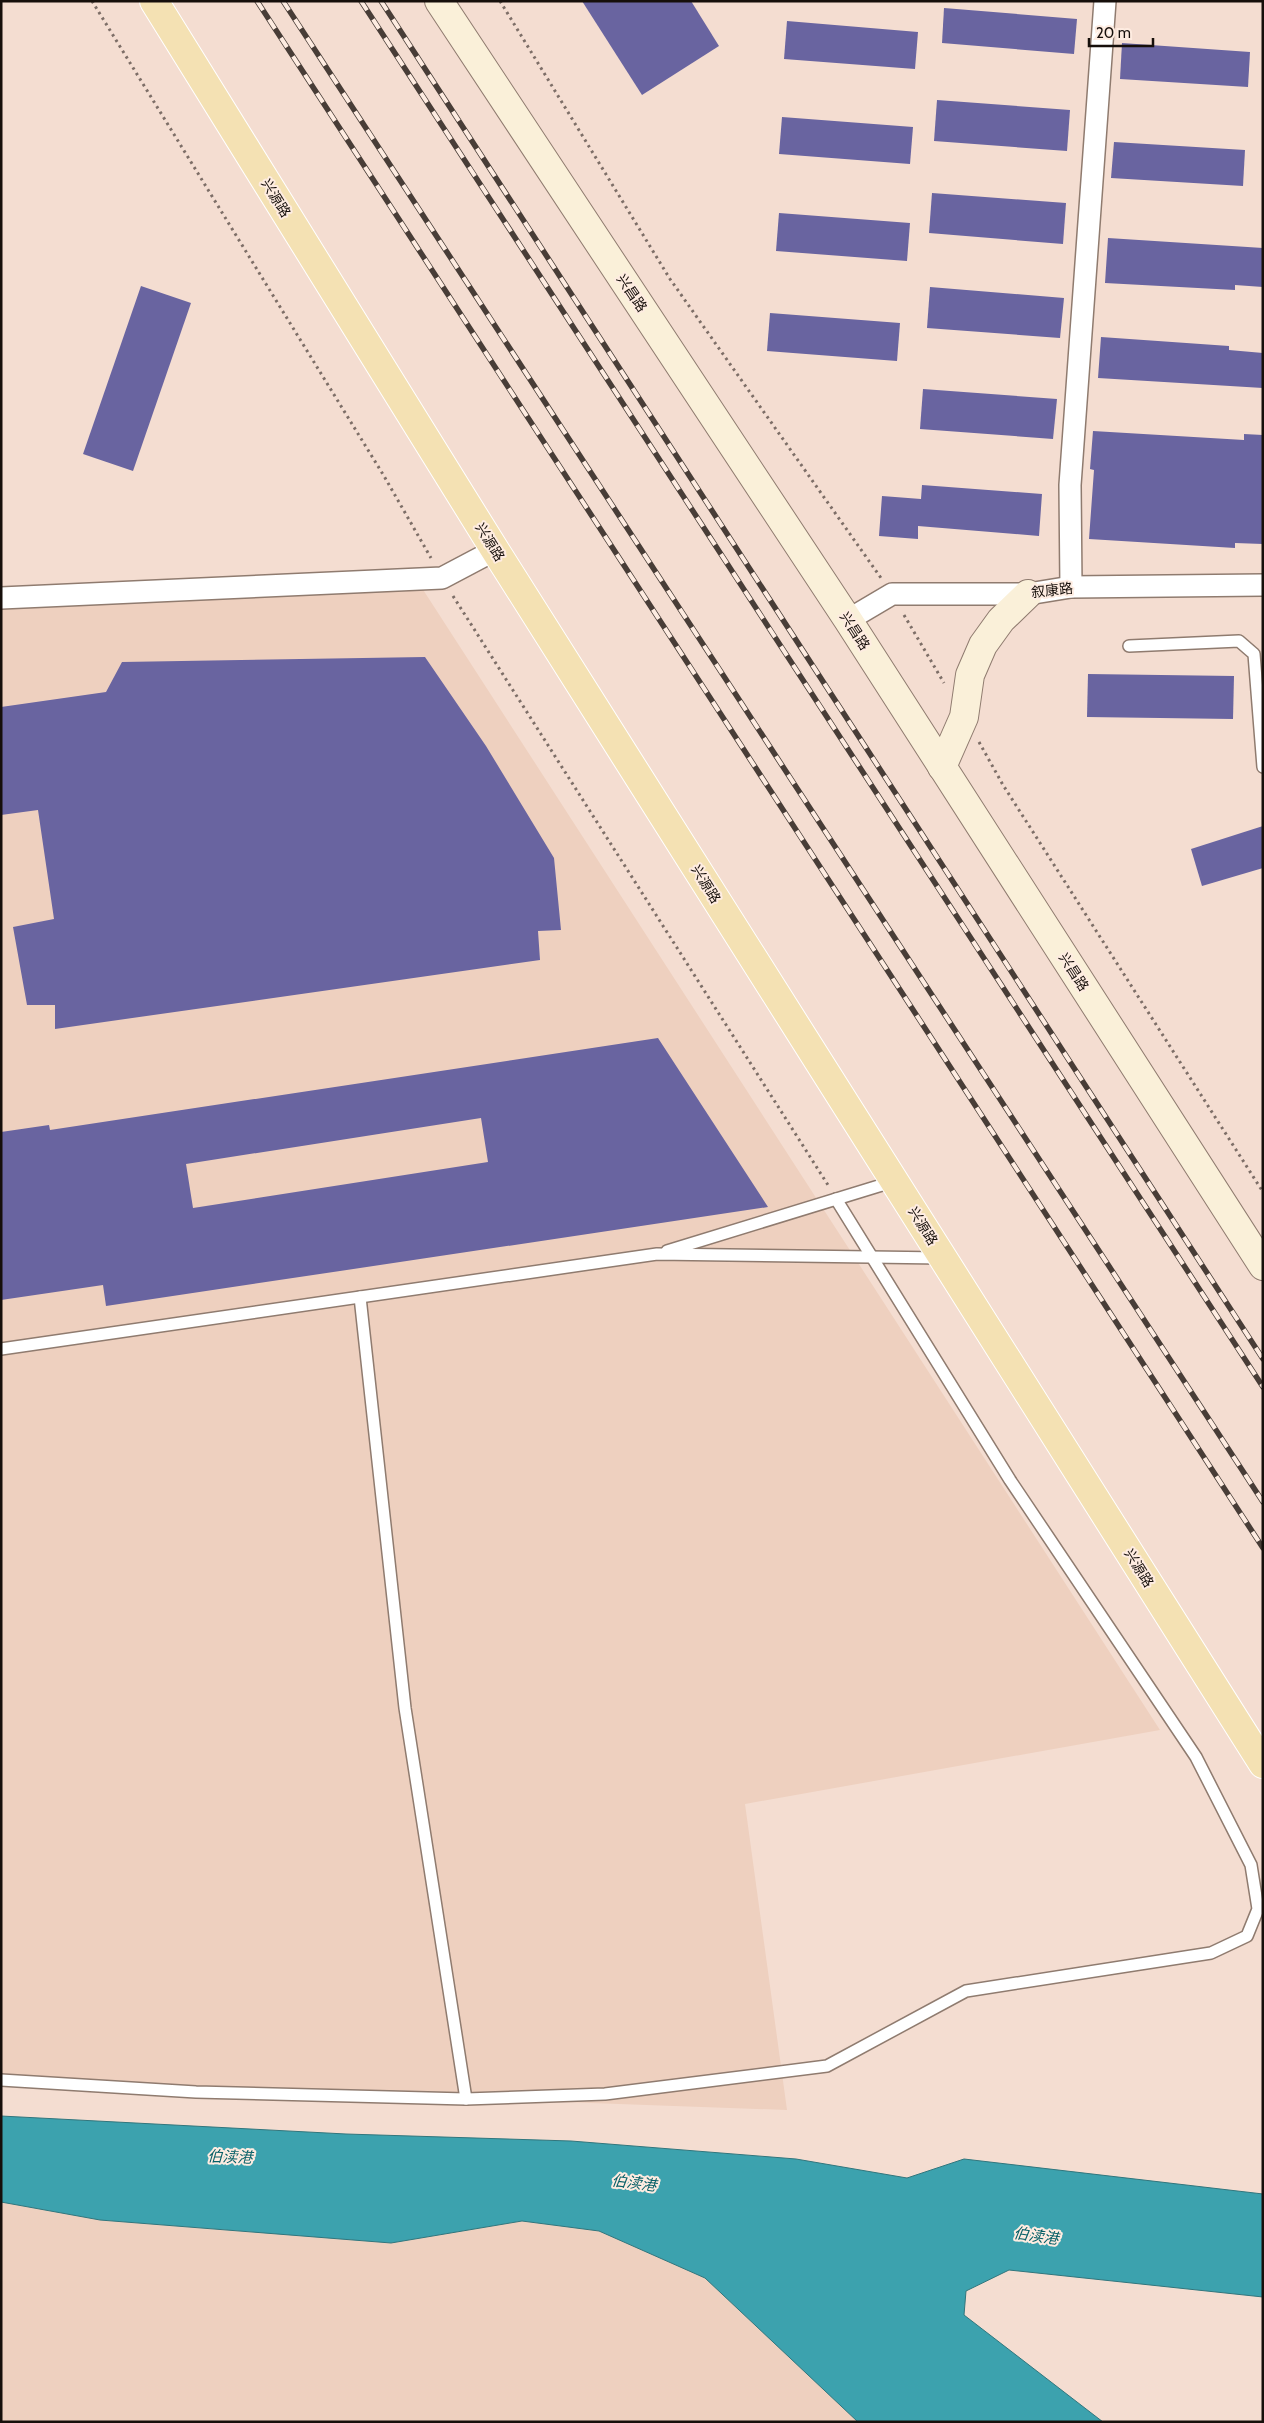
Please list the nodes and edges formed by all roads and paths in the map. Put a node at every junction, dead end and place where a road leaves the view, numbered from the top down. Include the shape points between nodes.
1 (92, 1) edge
2 (154, 1) edge
3 (439, 1) edge
4 (1105, 1) edge
5 (495, 550) junction
6 (442, 578) junction
7 (1263, 585) edge
8 (1071, 588) junction
9 (1028, 594) junction
10 (1, 598) edge
11 (848, 620) junction
12 (1129, 646) dead end
13 (942, 766) junction
14 (1263, 767) edge
15 (895, 1181) junction
16 (836, 1199) junction
17 (657, 1254) junction
18 (873, 1257) junction
19 (943, 1258) junction
20 (1263, 1266) edge
21 (360, 1297) junction
22 (1, 1349) edge
23 (1263, 1764) edge
24 (1, 2080) edge
25 (466, 2098) junction

1 - 6 path via 384,476
2 - 5 main road, 兴源路
3 - 11 main road, 兴昌路
4 - 8 street via 1070,485
5 - 6 street
5 - 15 main road, 兴源路
6 - 10 street
6 - 16 path
7 - 8 street, 叙康路
8 - 9 street, 叙康路
9 - 11 street, 叙康路 via 892,594
9 - 13 main road via 1001,620 983,645 970,675 964,717
11 - 13 main road, 兴昌路
12 - 14 lane via 1239,640 1254,654
13 - 20 main road, 兴昌路
15 - 16 lane
15 - 19 main road, 兴源路
16 - 17 lane
16 - 18 lane
17 - 18 lane
17 - 21 lane
18 - 19 lane
18 - 25 lane via 1010,1480 1196,1756 1251,1865 1258,1909 1247,1936 1211,1953 966,1991 827,2066 604,2094
19 - 23 main road, 兴源路
21 - 22 lane
21 - 25 lane via 405,1708
24 - 25 lane via 196,2092

